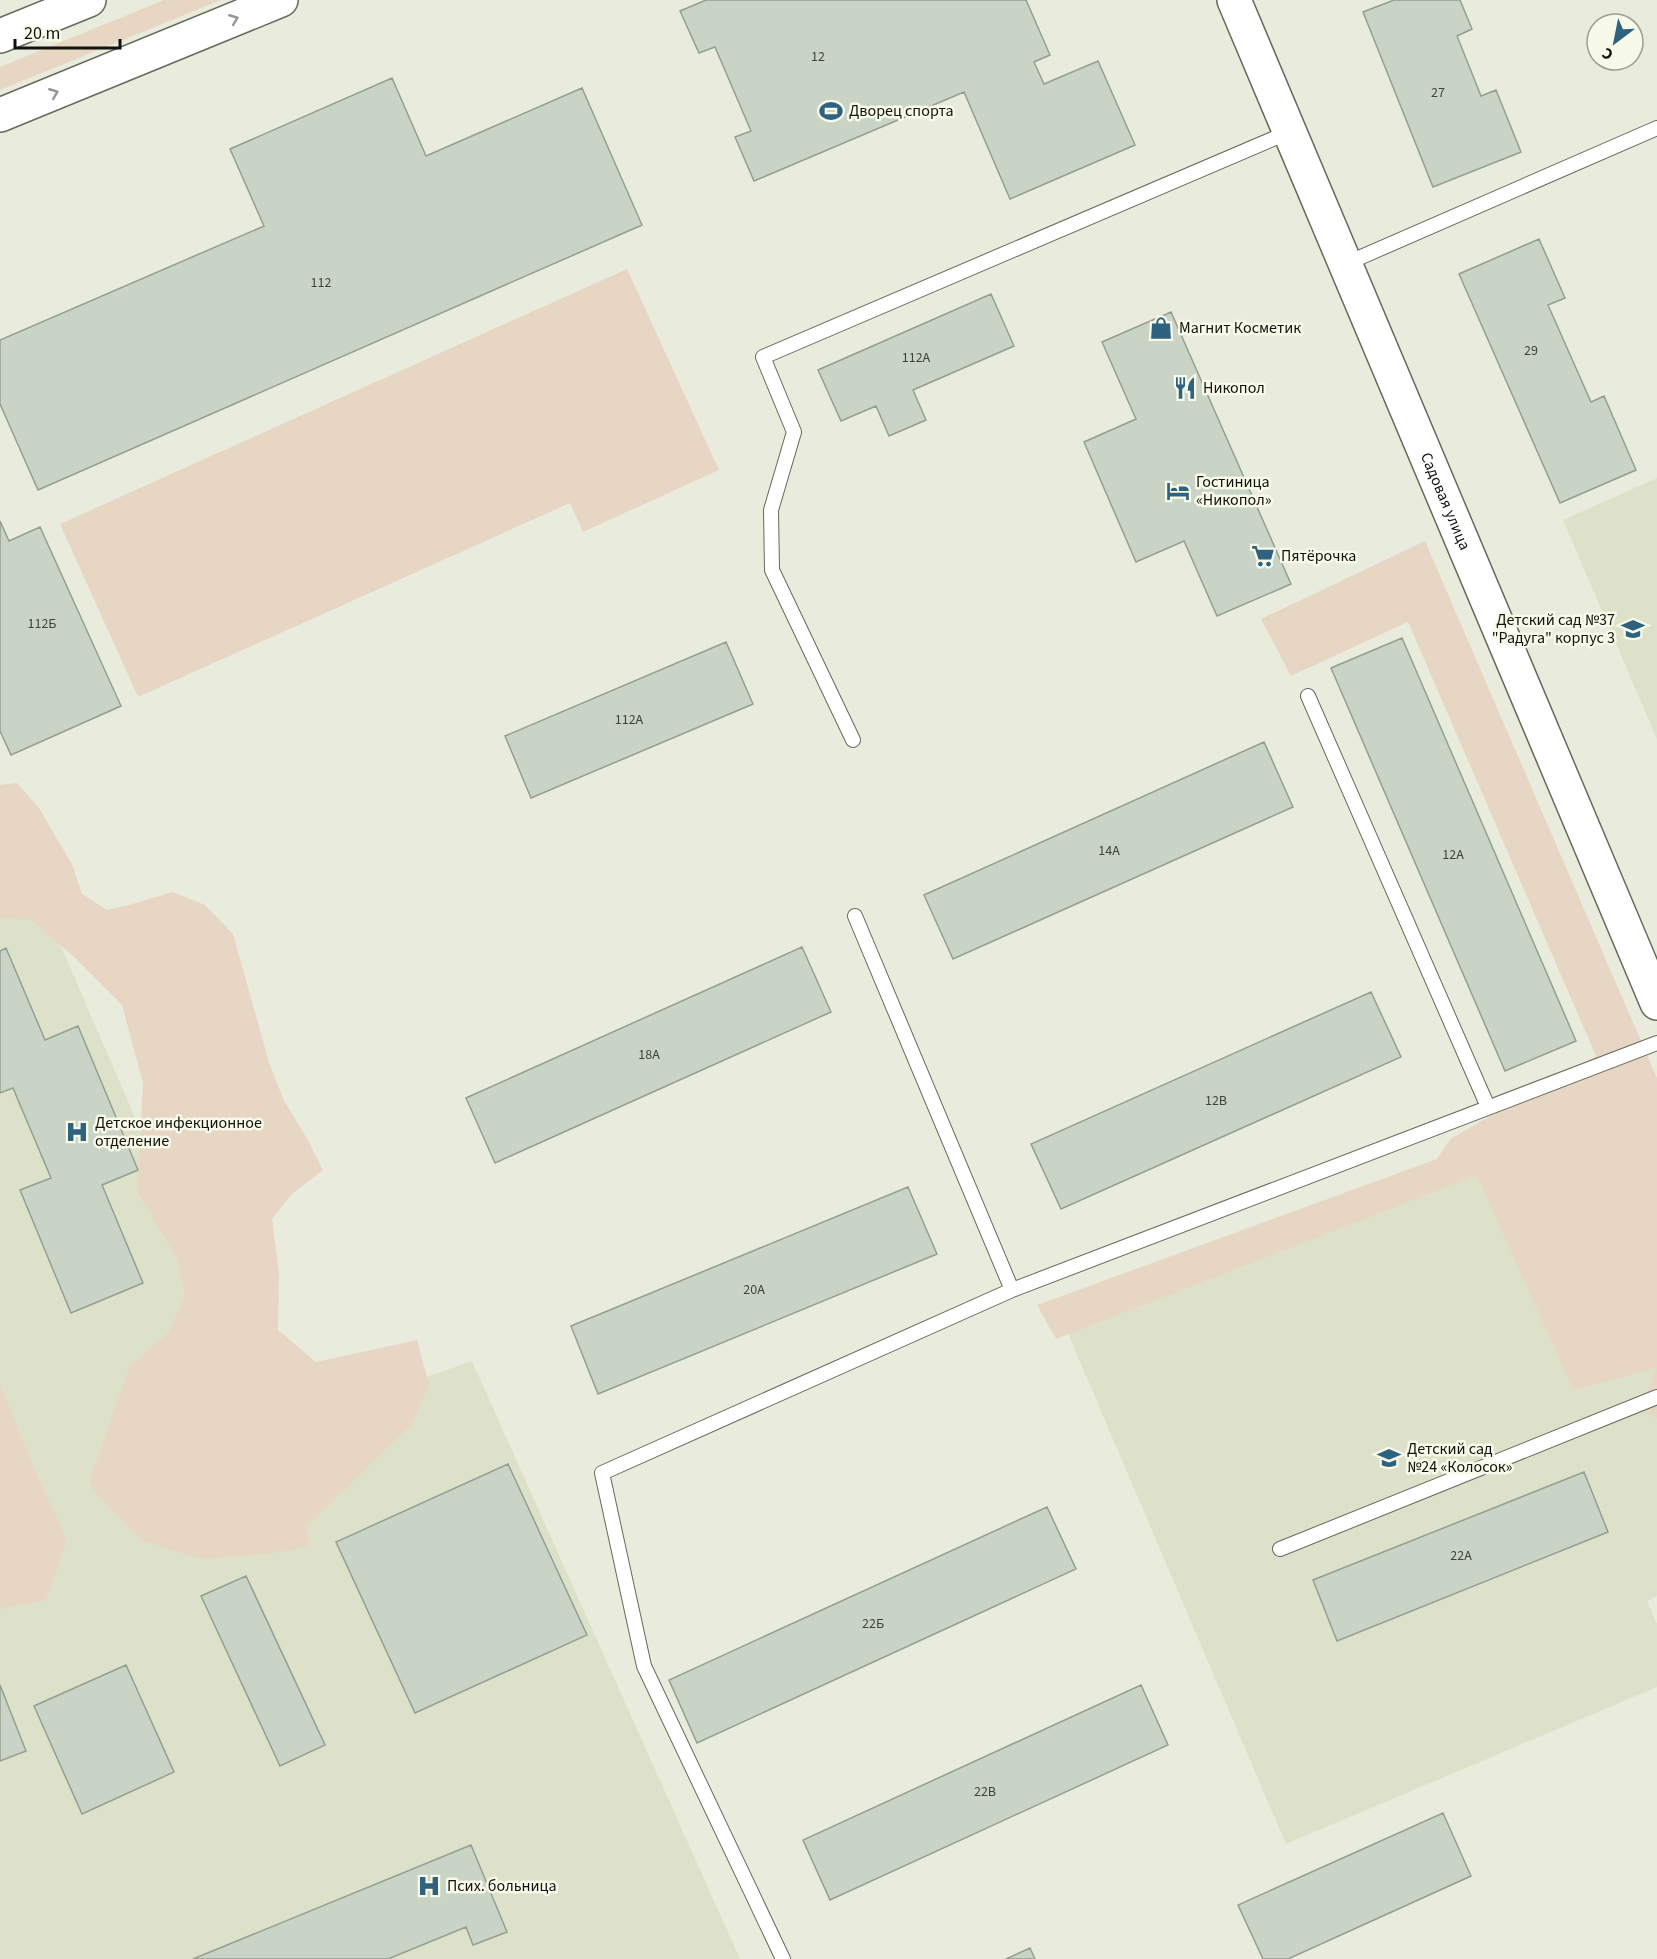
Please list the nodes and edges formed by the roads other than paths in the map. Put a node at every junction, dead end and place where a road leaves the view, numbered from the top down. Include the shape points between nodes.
1 (89, 0) edge
2 (281, 0) edge
3 (1234, 0) edge
4 (0, 36) edge
5 (0, 116) edge
6 (1657, 128) edge
7 (1289, 132) junction
8 (1345, 264) junction
9 (1308, 696) dead end
10 (854, 740) dead end
11 (855, 916) dead end
12 (1657, 1003) edge
13 (1657, 1043) edge
14 (1488, 1107) junction
15 (1012, 1290) junction
16 (1657, 1397) edge
17 (1280, 1549) dead end
18 (783, 1959) edge

1 - 4 street
5 -> 2 street
3 - 7 street, Садовая улица
6 - 8 lane
7 - 8 street, Садовая улица
7 - 10 lane via 763,357 794,432 771,510 772,570
8 - 12 street, Садовая улица
9 - 14 lane
11 - 15 lane
13 - 14 lane
14 - 15 lane
15 - 18 lane via 602,1473 644,1666
16 - 17 lane

